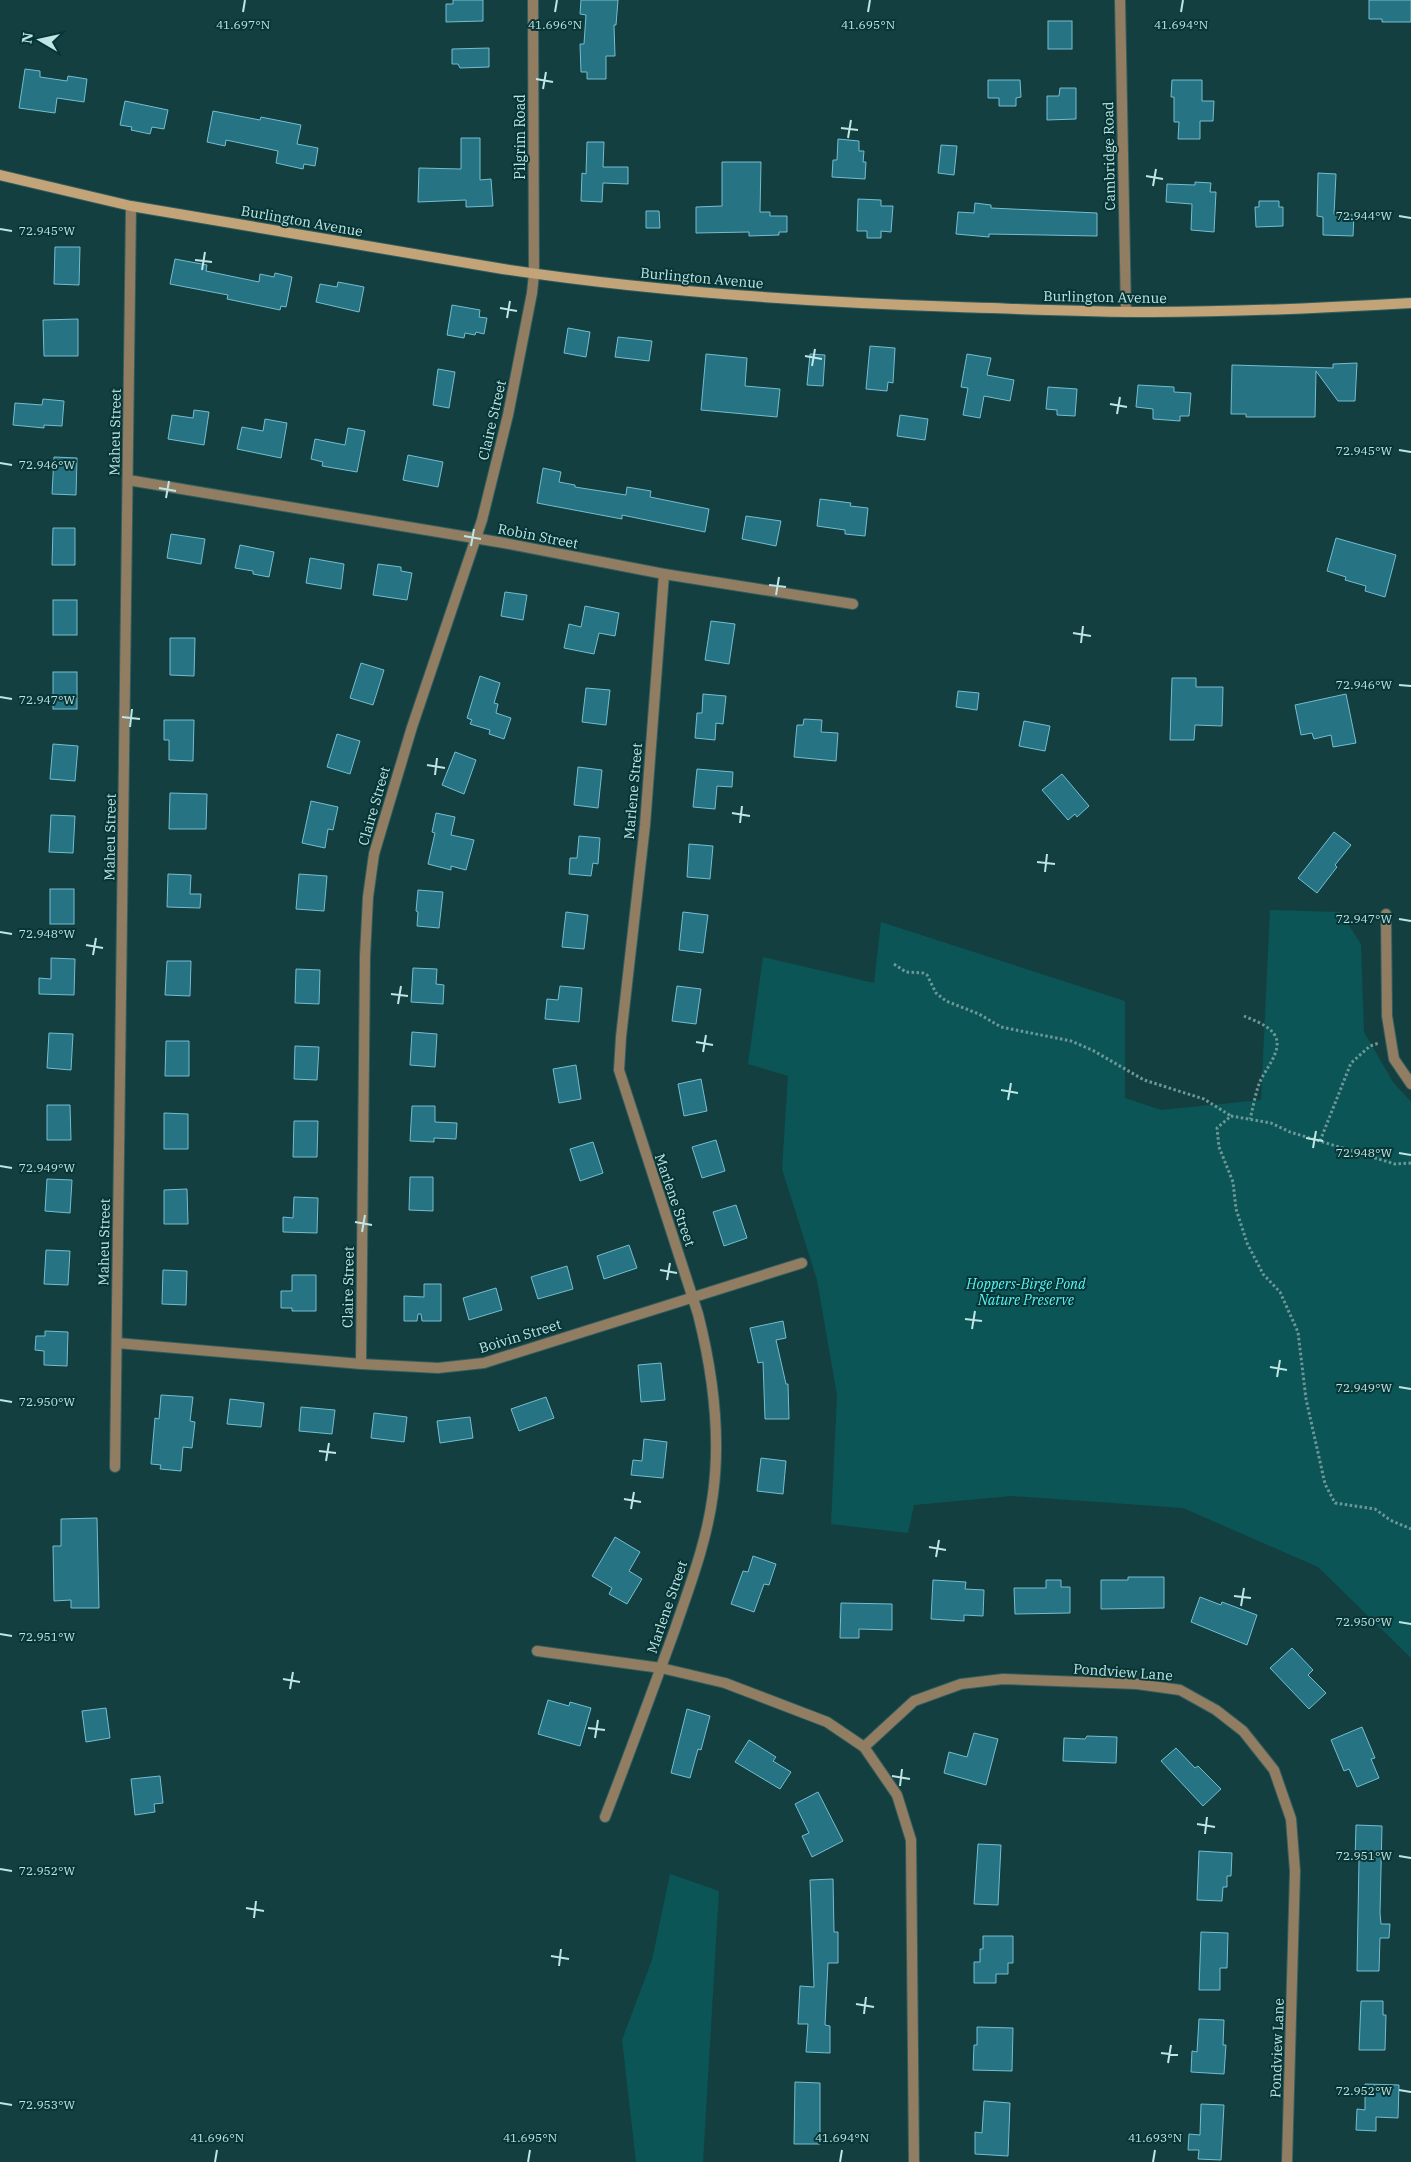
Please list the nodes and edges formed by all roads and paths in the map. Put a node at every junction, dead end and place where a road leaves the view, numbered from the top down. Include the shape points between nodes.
1 (533, 0) edge
2 (1120, 0) edge
3 (0, 175) edge
4 (131, 206) junction
5 (534, 274) junction
6 (1411, 304) edge
7 (1126, 312) junction
8 (128, 480) junction
9 (475, 538) junction
10 (664, 574) junction
11 (853, 604) dead end
12 (1386, 914) dead end
13 (894, 964) dead end
14 (1244, 1016) dead end
15 (1365, 1051) dead end
16 (1411, 1084) edge
17 (1230, 1116) junction
18 (1250, 1119) junction
19 (1320, 1141) junction
20 (1411, 1163) edge
21 (802, 1263) dead end
22 (693, 1296) junction
23 (117, 1342) junction
24 (361, 1364) junction
25 (115, 1467) dead end
26 (1411, 1529) edge
27 (537, 1651) dead end
28 (661, 1668) junction
29 (864, 1747) junction
30 (605, 1818) dead end
31 (914, 2162) edge
32 (1287, 2162) edge

1 - 5 street, Pilgrim Road
2 - 7 street, Cambridge Road
3 - 4 main road, Burlington Avenue
4 - 5 main road, Burlington Avenue
4 - 8 street, Maheu Street
5 - 7 main road, Burlington Avenue via 719,294 901,305
5 - 9 street, Claire Street via 508,415
6 - 7 main road, Burlington Avenue
8 - 9 street, Robin Street
8 - 23 street, Maheu Street
9 - 10 street, Robin Street
9 - 24 street, Claire Street via 384,816 368,896
10 - 11 street, Robin Street
10 - 22 street, Marlene Street via 645,824 619,1070
12 - 16 street via 1387,1016 1394,1059
13 - 17 path via 906,972 923,972 936,993 946,1001 980,1014 1001,1027 1071,1041 1144,1080 1204,1099
14 - 18 path via 1274,1034 1277,1046 1259,1085
15 - 19 path via 1351,1063
17 - 18 path
17 - 26 path via 1218,1128 1219,1147 1233,1182 1236,1209 1247,1243 1262,1274 1280,1292 1298,1332 1306,1399 1326,1484 1335,1503 1375,1509
18 - 19 path
19 - 20 path via 1394,1164
21 - 22 street, Boivin Street
22 - 24 street, Boivin Street via 484,1363 438,1368
22 - 28 street, Marlene Street via 714,1390 713,1493 708,1526 694,1575
23 - 24 street, Boivin Street
23 - 25 street, Maheu Street
27 - 28 street
28 - 29 street via 725,1683 827,1722
28 - 30 street, Marlene Street
29 - 31 street via 897,1795 912,1840
29 - 32 street, Pondview Lane via 914,1701 961,1684 1003,1680 1137,1684 1180,1690 1216,1710 1243,1731 1274,1770 1292,1819 1295,1871

